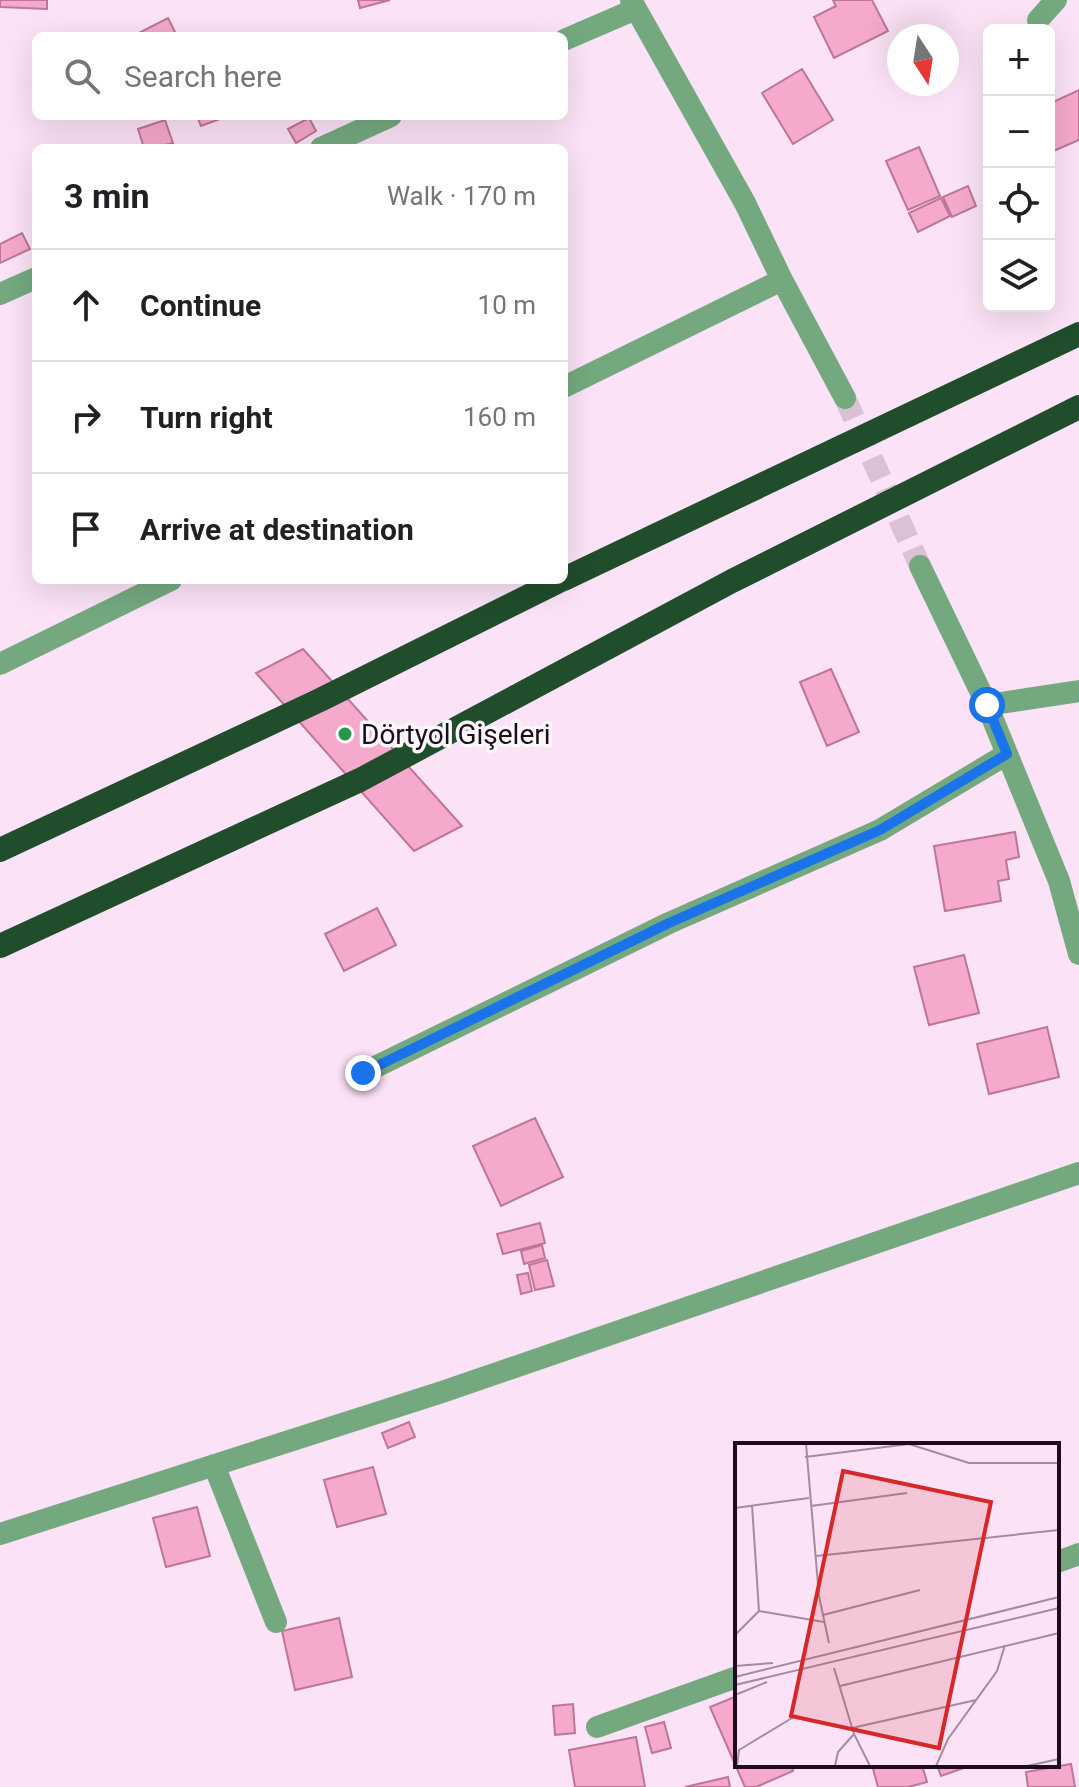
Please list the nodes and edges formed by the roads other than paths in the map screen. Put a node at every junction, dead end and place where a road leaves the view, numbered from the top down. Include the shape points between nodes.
1 (1056, 0) edge
2 (634, 4) edge
3 (1038, 20) dead end
4 (568, 38) edge
5 (382, 120) edge
6 (330, 144) edge
7 (32, 280) edge
8 (782, 280) junction
9 (0, 294) edge
10 (1079, 331) edge
11 (568, 385) edge
12 (845, 398) tunnel mouth
13 (1073, 411) edge
14 (920, 566) tunnel mouth
15 (568, 577) edge
16 (163, 584) edge
17 (553, 584) edge
18 (0, 664) edge
19 (1079, 691) edge
20 (987, 705) junction
21 (1007, 754) junction
22 (0, 850) edge
23 (0, 946) edge
24 (1079, 954) edge
25 (363, 1073) dead end
26 (1079, 1173) edge
27 (214, 1465) junction
28 (0, 1534) edge
29 (1079, 1554) edge
30 (1059, 1561) edge
31 (276, 1622) dead end
32 (735, 1678) edge
33 (597, 1727) dead end

1 - 3 street
2 - 4 street
2 - 8 street
5 - 6 street
7 - 9 street
8 - 11 street
8 - 12 street
10 - 15 highway
13 - 23 highway via 732,581 360,780
14 - 20 street
16 - 18 street
17 - 22 highway
19 - 20 street
20 - 21 street
21 - 24 street via 1059,881
21 - 25 street via 880,830 669,923
26 - 27 street
27 - 28 street
27 - 31 street
29 - 30 street
32 - 33 street

